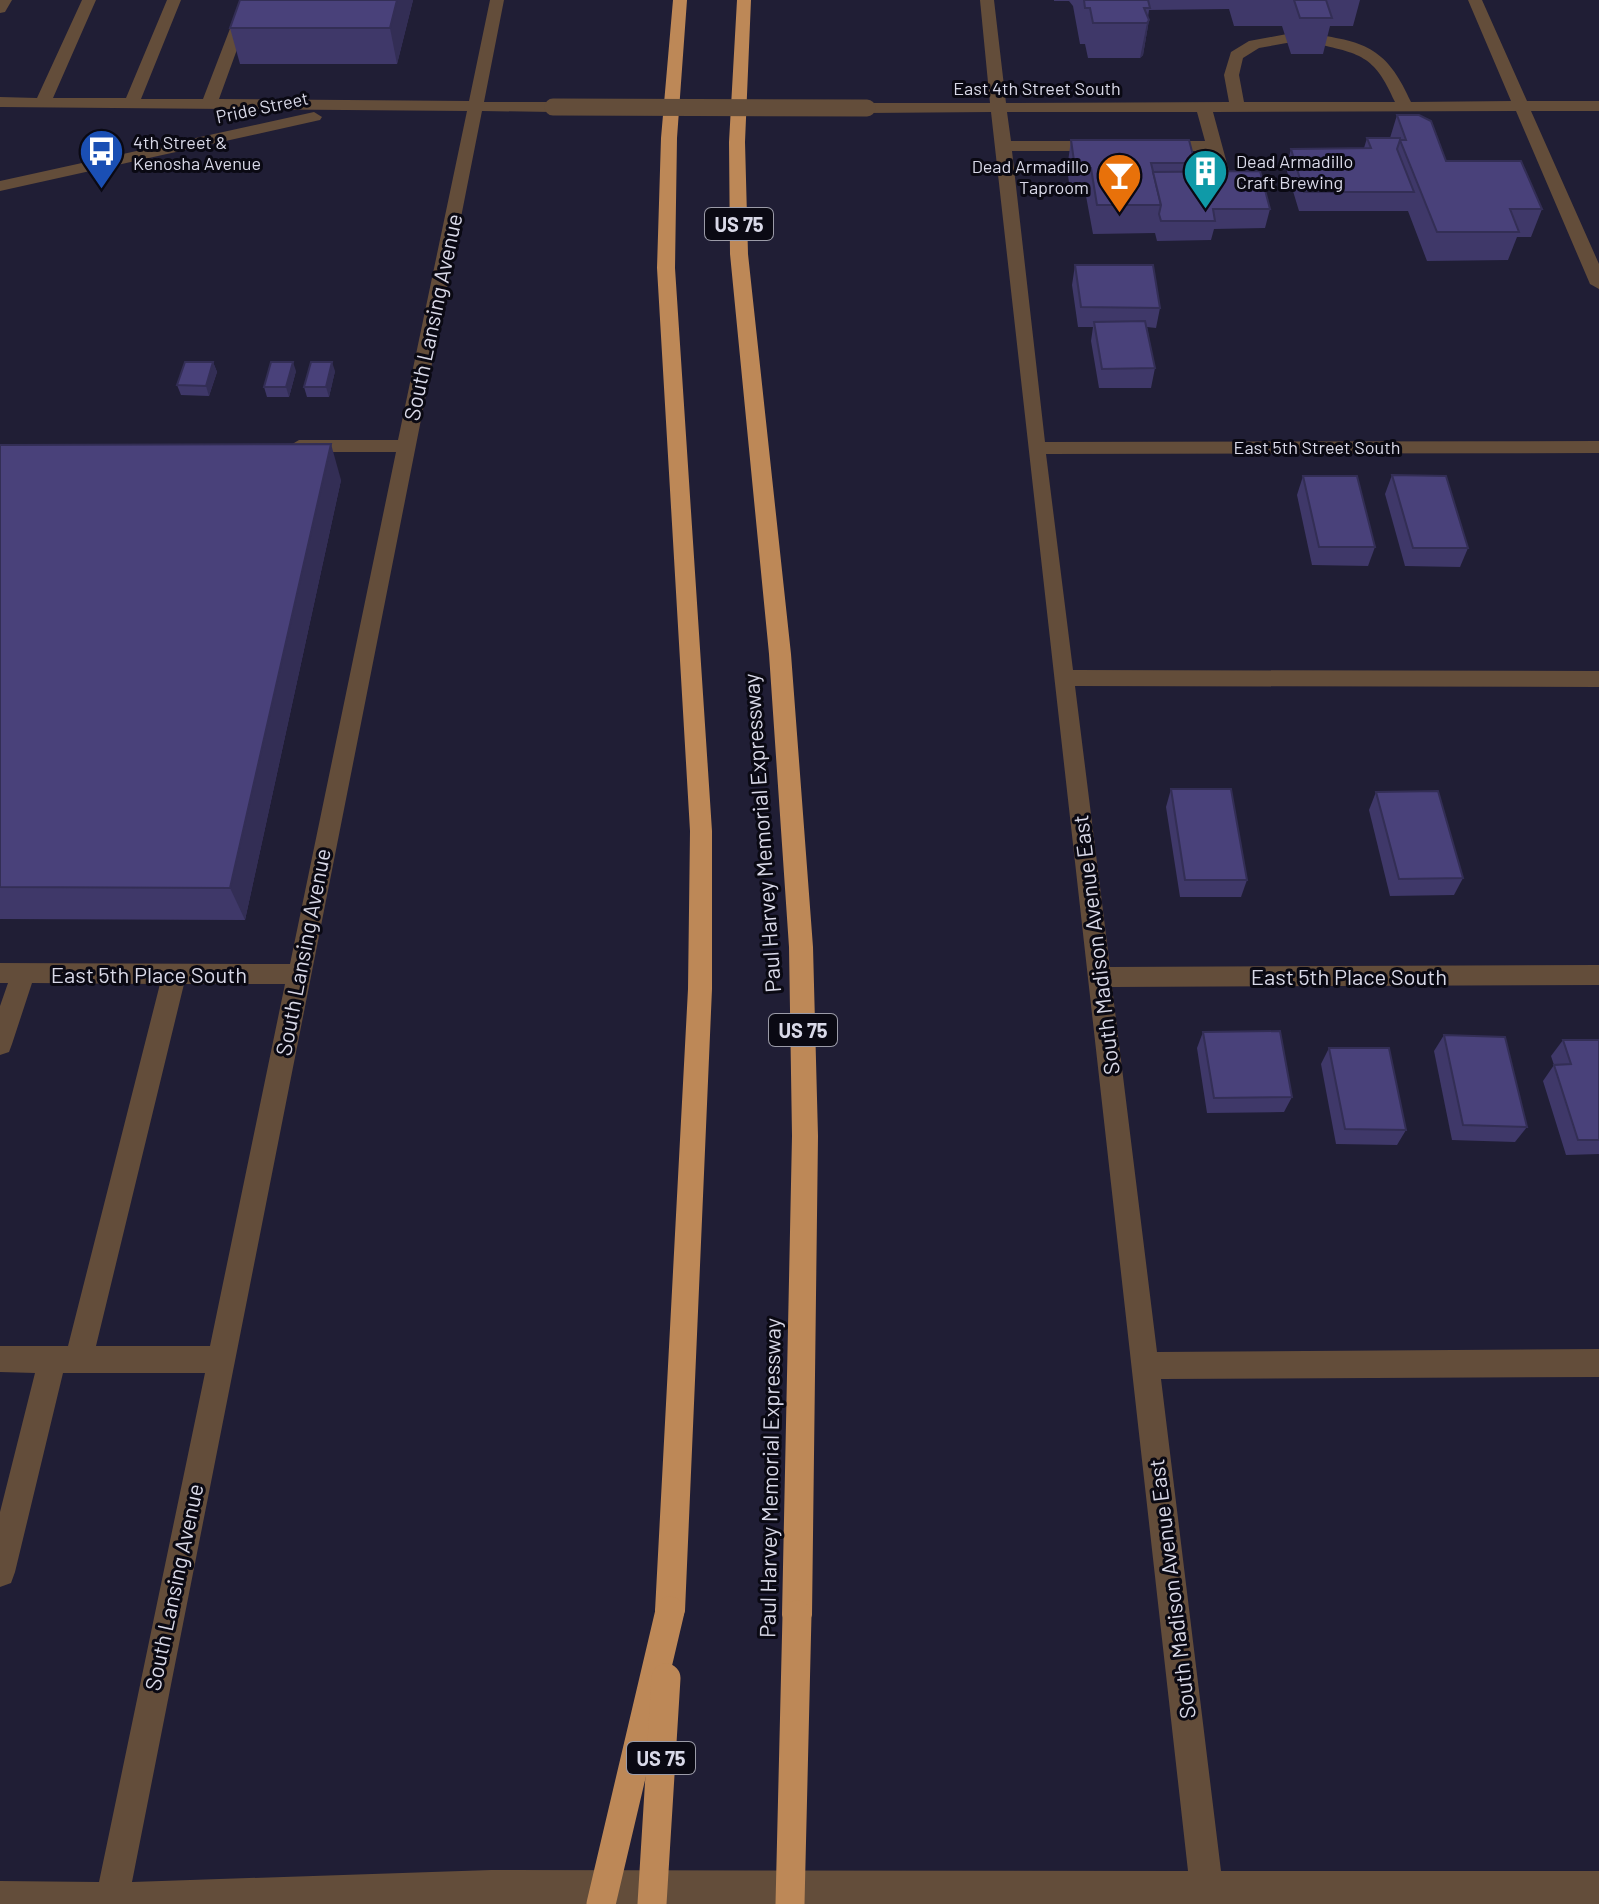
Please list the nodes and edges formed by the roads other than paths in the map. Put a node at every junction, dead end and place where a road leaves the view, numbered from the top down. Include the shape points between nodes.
1 (5, 0) edge
2 (89, 0) edge
3 (174, 0) edge
4 (248, 0) edge
5 (497, 0) edge
6 (680, 0) edge
7 (744, 0) edge
8 (987, 0) edge
9 (1475, 0) edge
10 (0, 9) edge
11 (1287, 39) dead end
12 (1318, 40) edge
13 (0, 102) edge
14 (43, 102) junction
15 (132, 102) junction
16 (210, 102) junction
17 (475, 106) junction
18 (1520, 106) junction
19 (1599, 106) edge
20 (392, 107) junction
21 (1405, 107) junction
22 (1073, 108) junction
23 (1204, 108) junction
24 (1238, 108) junction
25 (1000, 109) junction
26 (1005, 146) junction
27 (1078, 146) junction
28 (1213, 146) junction
29 (1224, 182) edge
30 (0, 186) edge
31 (1599, 284) edge
32 (280, 446) edge
33 (404, 446) junction
34 (1599, 447) edge
35 (1036, 448) junction
36 (1063, 678) junction
37 (1599, 679) edge
38 (11, 973) edge
39 (175, 973) junction
40 (297, 974) junction
41 (1599, 975) edge
42 (1098, 977) junction
43 (0, 1044) edge
44 (0, 1359) edge
45 (65, 1359) junction
46 (219, 1360) junction
47 (1599, 1363) edge
48 (1145, 1366) junction
49 (0, 1572) edge
50 (670, 1611) junction
51 (1599, 1888) edge
52 (1207, 1890) junction
53 (0, 1898) edge
54 (112, 1901) edge
55 (601, 1904) edge
56 (652, 1904) edge
57 (790, 1904) edge

1 - 10 street
2 - 14 street
3 - 15 street
4 - 16 street
5 - 17 street, South Lansing Avenue
6 - 50 highway, US 75 via 666,268 701,831 700,973
7 - 57 highway, Paul Harvey Memorial Expressway / US 75, bridge via 737,142 739,254 780,654 801,947 805,1136
8 - 25 street, South Madison Avenue East
9 - 18 street
11 - 24 street via 1255,43 1231,62
12 - 21 street via 1353,44 1375,54 1387,66
13 - 14 street, Pride Street
14 - 15 street, Pride Street
15 - 16 street, Pride Street
16 - 20 street, Pride Street
17 - 20 street, Pride Street
17 - 25 street, East 4th Street South, bridge
17 - 33 street, South Lansing Avenue
18 - 19 street, East 4th Street South
18 - 21 street, East 4th Street South
18 - 31 street
20 - 30 street, Pride Street via 285,121
21 - 24 street, East 4th Street South
22 - 23 street, East 4th Street South
22 - 25 street, East 4th Street South
22 - 27 street
23 - 24 street, East 4th Street South
23 - 28 street
25 - 26 street, South Madison Avenue East
26 - 27 street
26 - 35 street, South Madison Avenue East
27 - 28 street
28 - 29 street
32 - 33 street
33 - 40 street, South Lansing Avenue
34 - 35 street, East 5th Street South
35 - 36 street, South Madison Avenue East
36 - 37 street
36 - 42 street, South Madison Avenue East
38 - 39 street, East 5th Place South
38 - 43 street
39 - 40 street, East 5th Place South
39 - 45 street
40 - 46 street, South Lansing Avenue
41 - 42 street, East 5th Place South
42 - 48 street, South Madison Avenue East
44 - 45 street
45 - 46 street
45 - 49 street
46 - 54 street, South Lansing Avenue
47 - 48 street
48 - 52 street, South Madison Avenue East
50 - 55 highway, bridge
50 - 56 highway, US 75, bridge
51 - 52 street
52 - 54 street via 491,1887
53 - 54 street

